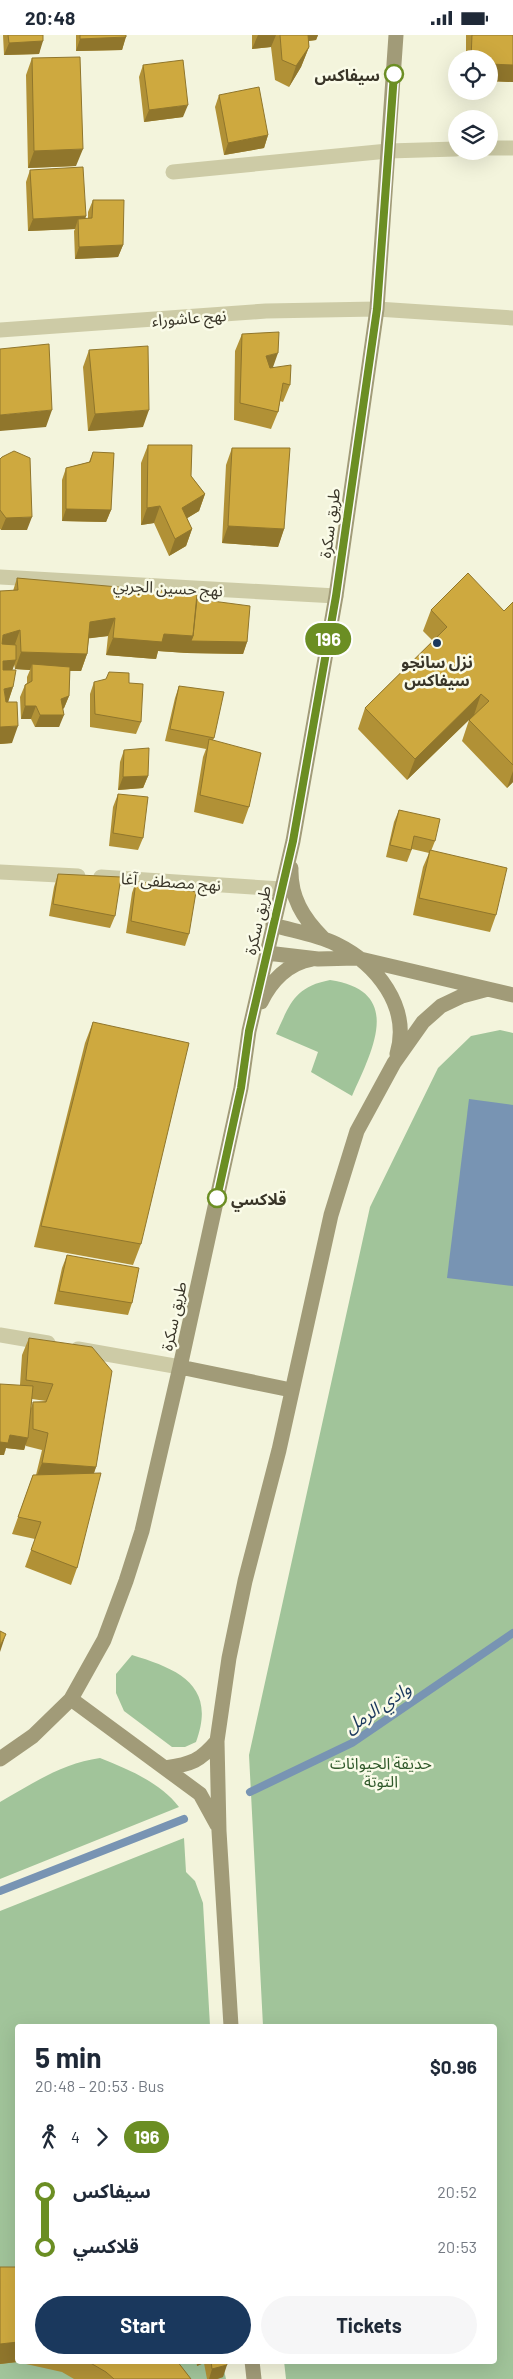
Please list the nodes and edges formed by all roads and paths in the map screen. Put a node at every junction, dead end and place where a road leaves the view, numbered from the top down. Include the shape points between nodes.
1 (396, 35) edge
2 (498, 148) edge
3 (513, 148) edge
4 (448, 149) edge
5 (388, 151) junction
6 (173, 172) dead end
7 (377, 309) junction
8 (513, 319) edge
9 (0, 330) edge
10 (0, 577) edge
11 (336, 596) junction
12 (293, 841) junction
13 (0, 872) edge
14 (282, 889) junction
15 (273, 925) junction
16 (324, 939) junction
17 (267, 953) junction
18 (356, 958) junction
19 (318, 959) junction
20 (488, 989) junction
21 (513, 995) edge
22 (249, 1031) junction
23 (394, 1063) junction
24 (0, 1335) edge
25 (180, 1367) junction
26 (292, 1391) junction
27 (71, 1699) junction
28 (217, 1741) junction
29 (0, 1759) edge
30 (165, 1768) junction
31 (219, 1831) junction
32 (231, 2024) edge
33 (252, 2364) edge
34 (254, 2379) edge

1 - 5 main road, طريق سكرة
2 - 3 street
4 - 5 street
5 - 6 street
5 - 7 main road, طريق سكرة
7 - 8 street, نهج عاشوراء
7 - 9 street, نهج عاشوراء via 266,311
7 - 11 main road, طريق سكرة
10 - 11 street, نهج حسين الجربي
11 - 12 main road, طريق سكرة
12 - 14 main road, طريق سكرة
12 - 16 main road via 291,875 295,900 307,921
13 - 14 street, نهج مصطفى آغا
14 - 15 main road, طريق سكرة
15 - 16 main road
15 - 17 main road, طريق سكرة
16 - 18 main road
17 - 19 main road
17 - 22 main road, طريق سكرة
18 - 19 main road
18 - 20 main road
18 - 23 main road via 391,993 400,1016 401,1040
19 - 22 main road via 287,969 269,985
20 - 21 main road
20 - 23 main road via 441,1006 423,1022
22 - 25 main road, طريق سكرة via 241,1088
23 - 26 main road via 357,1131 351,1150 331,1215
24 - 25 street
25 - 26 main road
25 - 27 main road, طريق سكرة via 142,1531 126,1581 104,1639
26 - 28 main road via 231,1649
27 - 29 main road, طريق سكرة via 33,1736
27 - 30 main road
28 - 30 main road via 197,1761
28 - 31 main road
30 - 31 main road via 200,1794
31 - 32 main road
33 - 34 main road

